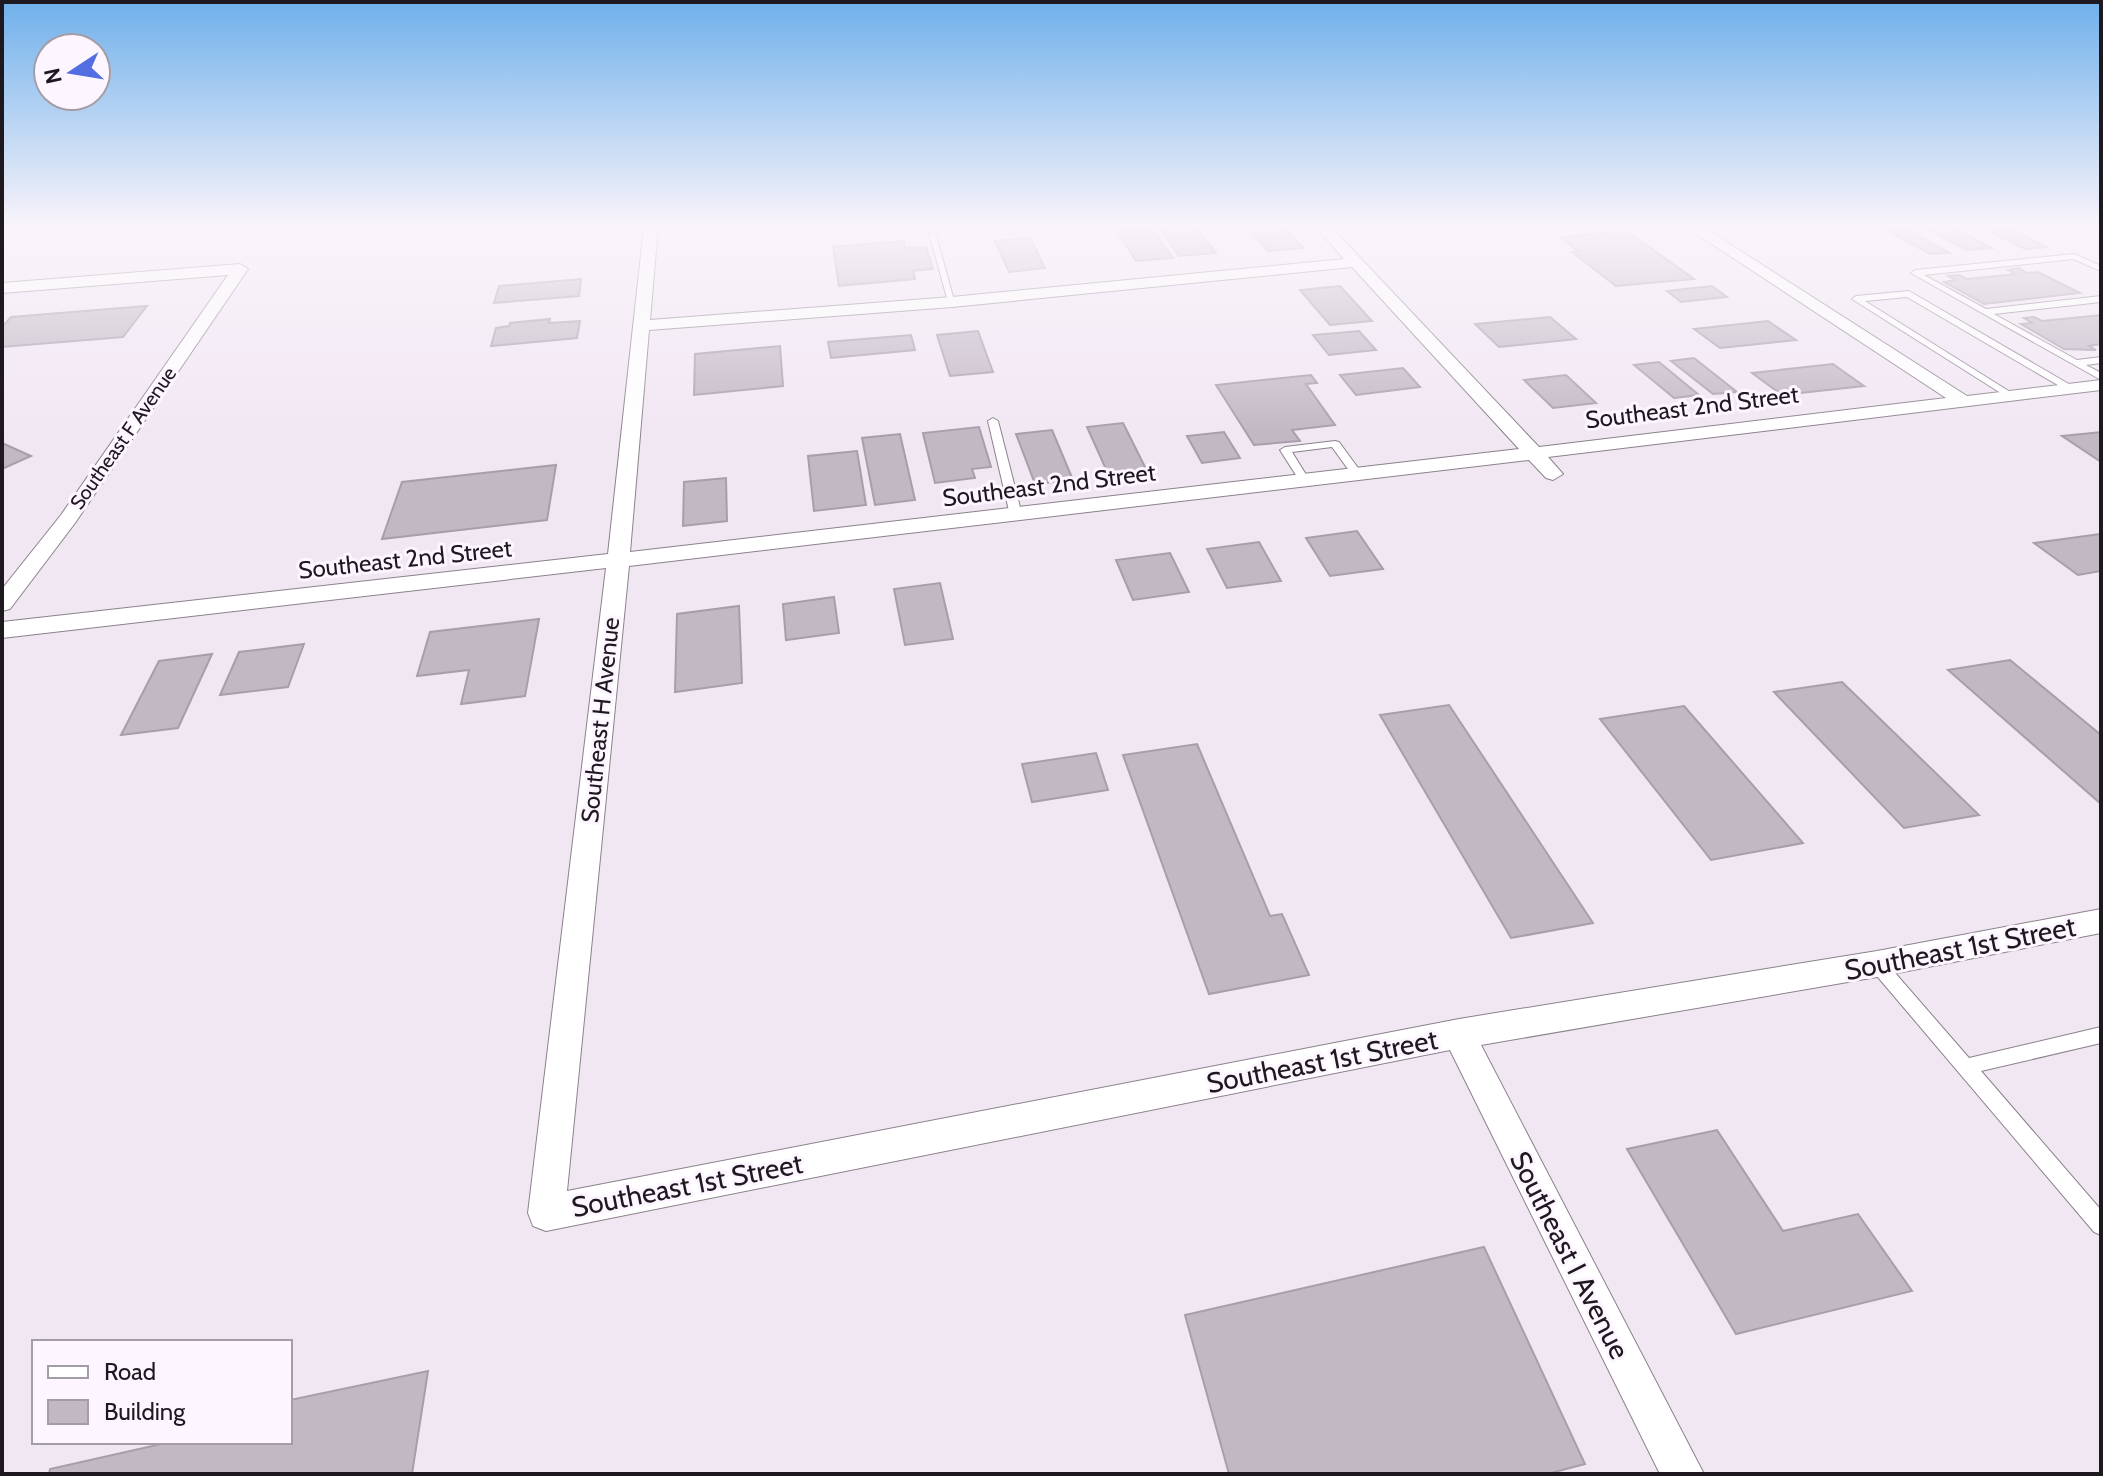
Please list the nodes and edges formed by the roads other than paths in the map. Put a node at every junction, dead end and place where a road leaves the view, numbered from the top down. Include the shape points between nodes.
1 (222, 296) edge
2 (645, 296) edge
3 (950, 296) edge
4 (1014, 296) edge
5 (1388, 296) edge
6 (1800, 296) edge
7 (1889, 296) edge
8 (1912, 296) edge
9 (1956, 296) edge
10 (2101, 299) edge
11 (952, 302) junction
12 (1985, 312) junction
13 (642, 326) junction
14 (2101, 360) edge
15 (2076, 363) junction
16 (2101, 377) edge
17 (2101, 385) edge
18 (2071, 389) junction
19 (2010, 395) junction
20 (1961, 400) junction
21 (993, 421) dead end
22 (1532, 453) junction
23 (1357, 474) junction
24 (1553, 474) dead end
25 (1305, 481) junction
26 (1016, 515) junction
27 (618, 561) junction
28 (2, 604) edge
29 (2, 630) edge
30 (2101, 921) edge
31 (1877, 964) junction
32 (1459, 1034) junction
33 (2101, 1035) edge
34 (1965, 1067) junction
35 (546, 1213) joint
36 (2101, 1225) edge
37 (1683, 1474) edge

1 - 28 street, Southeast F Avenue via 68,519
2 - 13 street, Southeast H Avenue
3 - 11 lane
4 - 11 street
5 - 22 street
6 - 20 street
7 - 19 lane via 1856,299
8 - 18 lane
9 - 12 lane
10 - 12 lane
11 - 13 street
12 - 15 lane
13 - 27 street, Southeast H Avenue
14 - 15 lane
15 - 16 lane
17 - 18 street, Southeast 2nd Street
18 - 19 street, Southeast 2nd Street
19 - 20 street, Southeast 2nd Street
20 - 22 street, Southeast 2nd Street
21 - 26 lane
22 - 23 street, Southeast 2nd Street
22 - 24 street
23 - 25 street, Southeast 2nd Street
23 - 25 lane via 1335,444 1285,450
25 - 26 street, Southeast 2nd Street
26 - 27 street, Southeast 2nd Street
27 - 29 street, Southeast 2nd Street
27 - 35 street, Southeast H Avenue
30 - 31 street, Southeast 1st Street
31 - 32 street, Southeast 1st Street
31 - 34 lane
32 - 35 street, Southeast 1st Street
32 - 37 street, Southeast I Avenue
33 - 34 lane
34 - 36 lane

